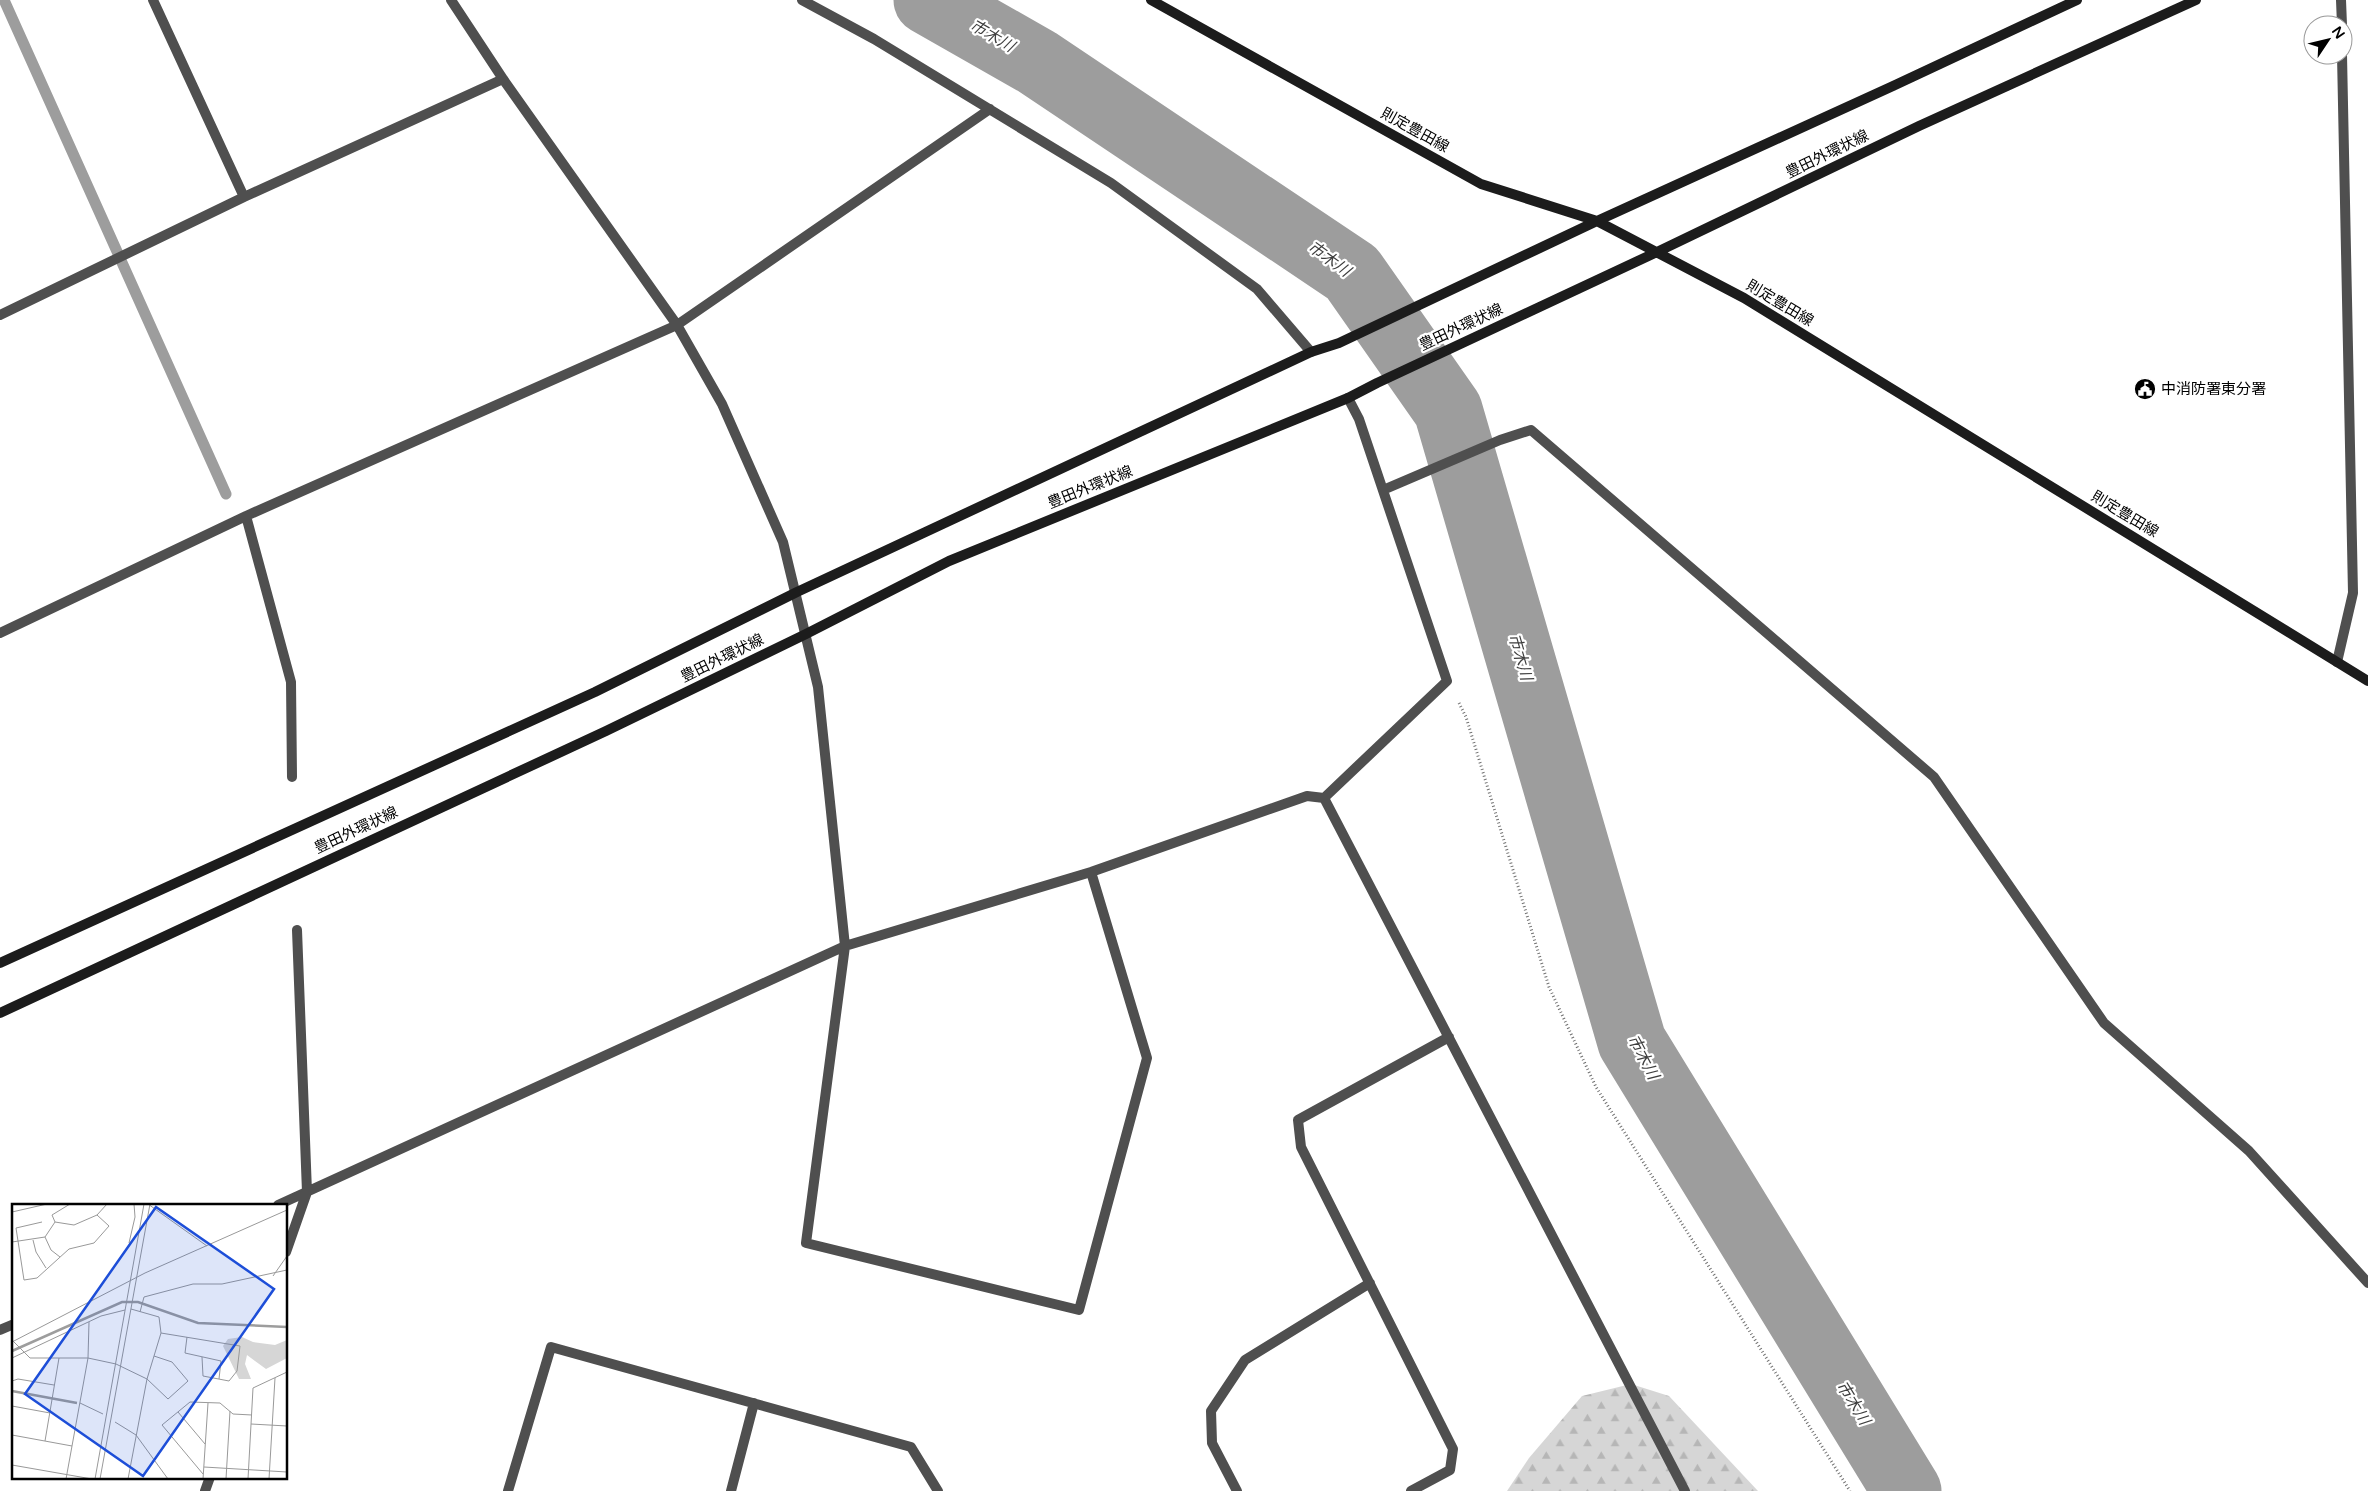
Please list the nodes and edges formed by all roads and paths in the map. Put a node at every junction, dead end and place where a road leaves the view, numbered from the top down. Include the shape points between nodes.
1 (153, 0) edge
2 (451, 0) edge
3 (802, 0) edge
4 (1151, 0) edge
5 (2077, 0) edge
6 (2196, 0) edge
7 (2341, 0) edge
8 (2342, 15) edge
9 (2342, 65) edge
10 (503, 79) junction
11 (990, 109) junction
12 (244, 197) junction
13 (1597, 221) junction
14 (1657, 252) junction
15 (0, 315) edge
16 (677, 325) junction
17 (1311, 352) junction
18 (1348, 398) junction
19 (1383, 490) junction
20 (246, 516) junction
21 (796, 592) junction
22 (0, 633) edge
23 (806, 634) junction
24 (2337, 662) junction
25 (1446, 678) junction
26 (2368, 680) edge
27 (292, 777) dead end
28 (1324, 798) junction
29 (1091, 872) junction
30 (297, 930) dead end
31 (845, 946) junction
32 (0, 963) edge
33 (0, 1013) edge
34 (1449, 1037) junction
35 (307, 1192) junction
36 (280, 1204) edge
37 (288, 1246) edge
38 (1370, 1283) junction
39 (2368, 1283) edge
40 (12, 1325) edge
41 (0, 1330) edge
42 (754, 1402) junction
43 (210, 1478) edge
44 (205, 1491) edge
45 (508, 1491) edge
46 (731, 1491) edge
47 (938, 1491) edge
48 (1237, 1491) edge
49 (1410, 1491) edge
50 (1685, 1491) edge
51 (1850, 1491) edge

1 - 12 street
2 - 10 street
3 - 11 street
4 - 13 street, 則定豊田線 via 1481,184
5 - 13 street, 豊田外環状線
6 - 14 street, 豊田外環状線 via 1919,126
7 - 8 street
9 - 24 street via 2353,593
10 - 12 street
10 - 16 street
11 - 16 street
11 - 17 street via 1111,183 1256,289
12 - 15 street
13 - 14 street, 則定豊田線
13 - 17 street, 豊田外環状線 via 1339,343
14 - 18 street, 豊田外環状線
14 - 24 street, 則定豊田線 via 1744,298
16 - 20 street
16 - 21 street via 726,413 783,542
17 - 21 street, 豊田外環状線
18 - 19 street via 1359,419
18 - 23 street, 豊田外環状線 via 949,561
19 - 25 street
19 - 39 street via 1531,430 1934,777 2104,1023 2249,1151
20 - 22 street
20 - 27 street via 291,682
21 - 23 street
21 - 32 street, 豊田外環状線 via 595,692
23 - 31 street via 818,687
23 - 33 street, 豊田外環状線 via 606,731
24 - 26 street, 則定豊田線
25 - 28 street via 1447,681
25 - 51 path via 1466,717 1549,987 1596,1088
28 - 29 street via 1307,796
28 - 34 street
29 - 31 street
29 - 31 street via 1147,1058 1079,1310 806,1243
30 - 35 street
31 - 35 street
34 - 38 street via 1298,1120 1301,1147
34 - 50 street
35 - 36 street
35 - 37 street
38 - 48 street via 1245,1360 1211,1411 1212,1443
38 - 49 street via 1454,1449 1450,1470
40 - 41 street
42 - 45 street via 551,1347
42 - 46 street
42 - 47 street via 911,1447
43 - 44 street

